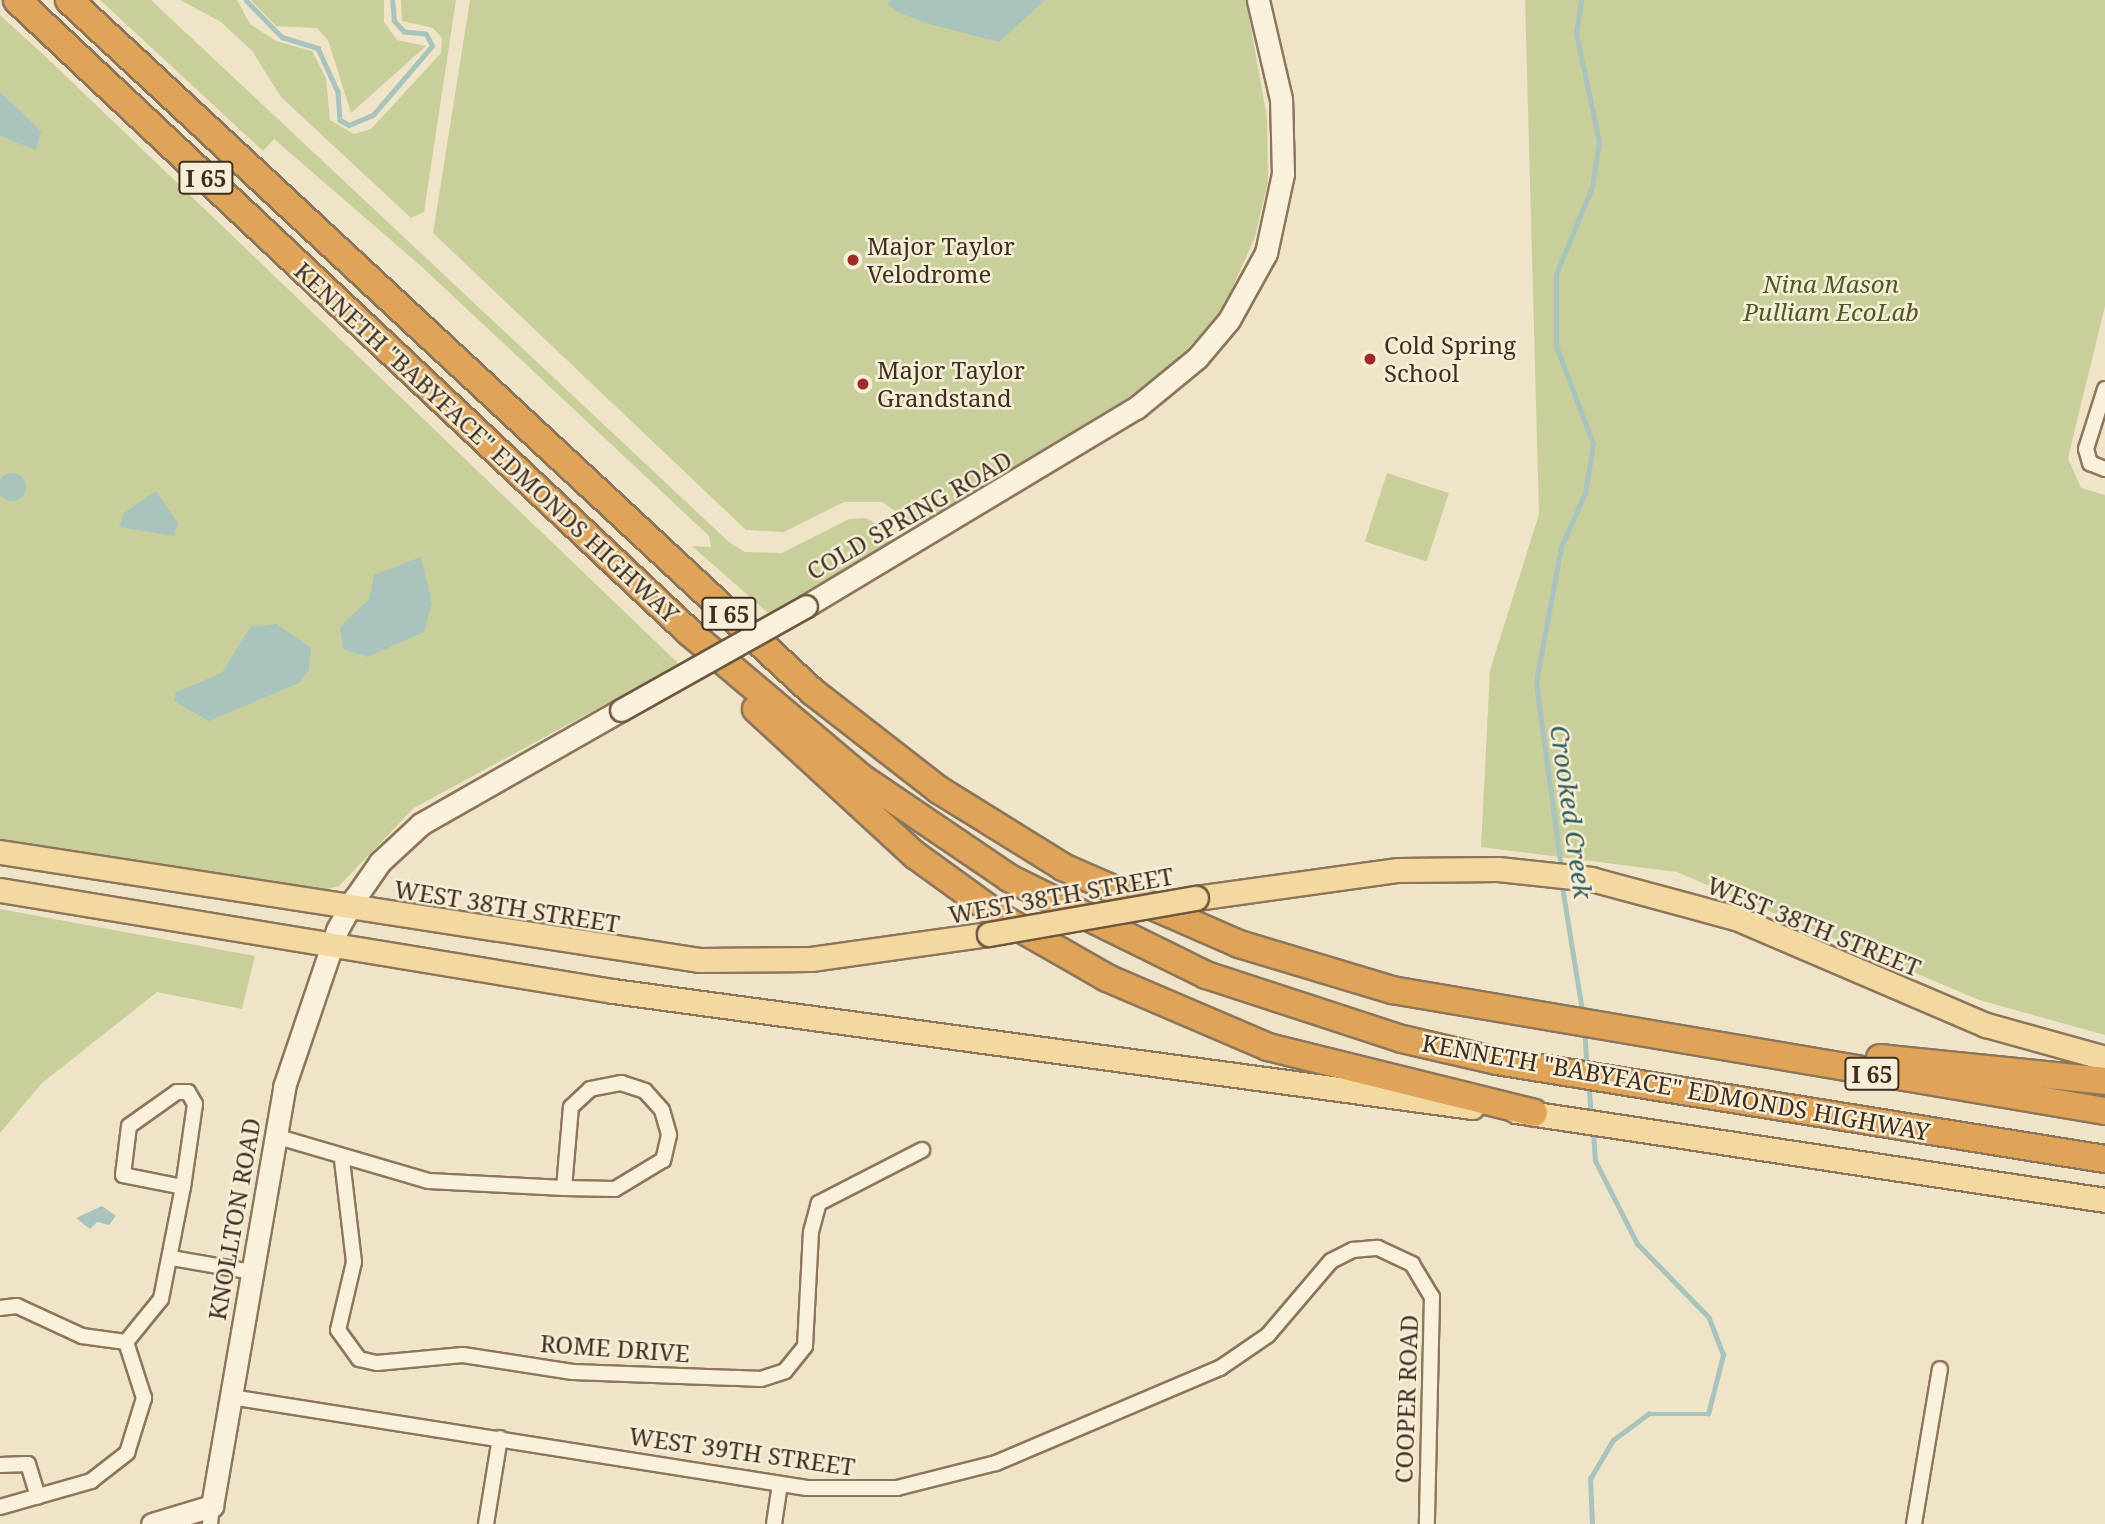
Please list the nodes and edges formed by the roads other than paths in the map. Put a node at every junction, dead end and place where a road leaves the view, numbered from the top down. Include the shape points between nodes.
1 (17, 0) edge
2 (69, 0) edge
3 (1258, 0) edge
4 (2105, 389) edge
5 (2105, 469) edge
6 (689, 632) junction
7 (0, 852) edge
8 (0, 890) edge
9 (349, 908) junction
10 (335, 937) junction
11 (1750, 1051) junction
12 (2105, 1058) edge
13 (2105, 1081) edge
14 (2105, 1111) edge
15 (1534, 1113) junction
16 (275, 1136) junction
17 (922, 1150) dead end
18 (2105, 1159) edge
19 (342, 1160) junction
20 (183, 1187) junction
21 (565, 1188) junction
22 (2105, 1200) edge
23 (1391, 1251) joint
24 (172, 1258) junction
25 (252, 1272) junction
26 (0, 1308) edge
27 (126, 1342) junction
28 (1940, 1369) dead end
29 (230, 1397) junction
30 (500, 1438) junction
31 (0, 1465) edge
32 (780, 1484) junction
33 (38, 1497) junction
34 (0, 1507) edge
35 (211, 1515) edge
36 (152, 1524) edge
37 (486, 1524) edge
38 (774, 1524) edge
39 (1427, 1524) edge
40 (1914, 1524) edge

1 - 6 highway, KENNETH "BABYFACE" EDMONDS HIGHWAY / I 65
2 - 11 highway, KENNETH "BABYFACE" EDMONDS HIGHWAY / I 65 via 789,671 919,776 1033,850 1184,923 1325,973 1518,1014
3 - 9 street, COLD SPRING ROAD, bridge via 1281,99 1283,174 1266,253 1229,320 1190,364 1136,408 806,606 421,824 380,862
4 - 5 street via 2087,443 2091,463
6 - 15 highway via 784,741 868,817 976,901 1061,953 1191,1018 1268,1047
6 - 18 highway, KENNETH "BABYFACE" EDMONDS HIGHWAY / I 65 via 903,809 1078,916 1301,1010 1525,1066
7 - 9 main road, WEST 38TH STREET
8 - 10 main road
9 - 10 street, COLD SPRING ROAD
9 - 12 main road, WEST 38TH STREET, bridge via 723,961 835,957 1371,872 1498,869 1621,885 1736,918 1986,1026
10 - 15 main road via 906,1034
10 - 16 street, KNOLLTON ROAD via 291,1060
11 - 13 highway
11 - 14 highway, KENNETH "BABYFACE" EDMONDS HIGHWAY / I 65
15 - 22 main road
16 - 19 street
16 - 25 street, KNOLLTON ROAD
17 - 19 street, ROME DRIVE via 819,1203 811,1232 805,1346 785,1371 761,1379 573,1372 463,1355 377,1363 359,1359 338,1329 354,1256
19 - 21 street via 454,1184
20 - 20 street via 195,1104 180,1091 129,1126 120,1171
20 - 24 street
21 - 21 street via 615,1189 660,1166 668,1129 650,1096 614,1083 579,1097 567,1116
23 - 32 street, WEST 39TH STREET via 1353,1250 1331,1261 1268,1335 1232,1362 996,1463 898,1488
23 - 39 street, COOPER ROAD via 1412,1264 1432,1297
24 - 25 street
24 - 27 street via 154,1312
25 - 29 street, KNOLLTON ROAD
26 - 27 street via 17,1306 75,1334
27 - 33 street via 144,1398 133,1444 104,1475
28 - 40 street
29 - 30 street, WEST 39TH STREET
29 - 35 street, KNOLLTON ROAD
30 - 32 street, WEST 39TH STREET
30 - 37 street
31 - 33 street via 28,1464
32 - 38 street
33 - 34 street
35 - 36 street

